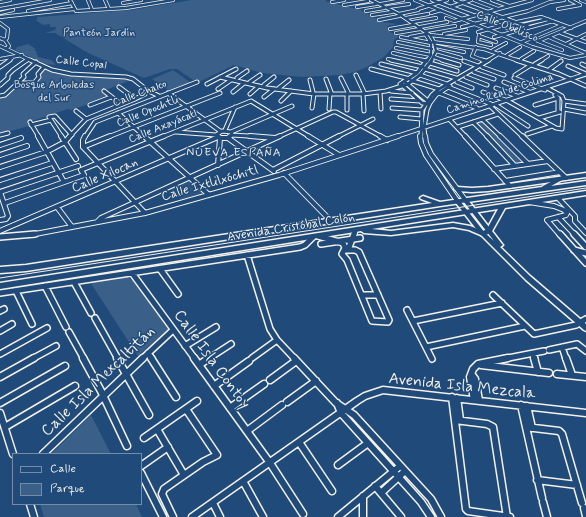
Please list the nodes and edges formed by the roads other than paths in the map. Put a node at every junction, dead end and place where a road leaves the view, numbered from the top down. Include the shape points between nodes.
1 (10, 0) edge
2 (50, 0) edge
3 (88, 0) edge
4 (105, 0) edge
5 (141, 0) edge
6 (171, 0) edge
7 (344, 0) edge
8 (370, 0) edge
9 (403, 0) edge
10 (416, 0) edge
11 (432, 0) edge
12 (447, 0) edge
13 (455, 0) edge
14 (473, 0) edge
15 (492, 0) edge
16 (532, 0) edge
17 (564, 0) edge
18 (570, 0) edge
19 (581, 0) edge
20 (71, 1) edge
21 (122, 1) edge
22 (0, 2) edge
23 (332, 2) dead end
24 (439, 2) junction
25 (586, 2) edge
26 (463, 3) junction
27 (378, 4) junction
28 (409, 4) dead end
29 (344, 5) dead end
30 (428, 6) junction
31 (451, 6) junction
32 (509, 6) junction
33 (357, 7) dead end
34 (505, 7) junction
35 (126, 8) junction
36 (386, 8) junction
37 (0, 9) edge
38 (109, 9) junction
39 (498, 9) junction
40 (558, 9) dead end
41 (13, 10) dead end
42 (75, 10) junction
43 (92, 10) junction
44 (441, 10) junction
45 (366, 11) dead end
46 (392, 12) junction
47 (488, 12) junction
48 (0, 13) edge
49 (519, 13) junction
50 (17, 15) junction
51 (372, 15) dead end
52 (399, 15) junction
53 (473, 15) junction
54 (501, 16) junction
55 (0, 17) edge
56 (406, 18) junction
57 (436, 18) dead end
58 (446, 18) dead end
59 (462, 18) junction
60 (548, 19) junction
61 (379, 20) dead end
62 (487, 20) junction
63 (554, 21) junction
64 (586, 21) edge
65 (446, 22) dead end
66 (504, 22) dead end
67 (516, 22) junction
68 (0, 23) edge
69 (413, 23) junction
70 (474, 23) junction
71 (509, 24) junction
72 (562, 24) junction
73 (580, 24) junction
74 (523, 25) junction
75 (455, 26) dead end
76 (501, 26) junction
77 (586, 26) edge
78 (462, 27) dead end
79 (528, 27) junction
80 (420, 28) junction
81 (571, 28) junction
82 (390, 29) dead end
83 (488, 29) junction
84 (466, 30) dead end
85 (515, 31) junction
86 (560, 33) junction
87 (396, 34) dead end
88 (479, 34) junction
89 (586, 34) edge
90 (427, 35) junction
91 (503, 35) junction
92 (438, 36) junction
93 (471, 36) dead end
94 (401, 37) dead end
95 (549, 37) junction
96 (0, 38) edge
97 (407, 38) junction
98 (461, 38) junction
99 (494, 38) dead end
100 (532, 38) junction
101 (577, 38) junction
102 (468, 39) dead end
103 (5, 40) junction
104 (398, 42) dead end
105 (522, 42) junction
106 (586, 42) edge
107 (433, 43) junction
108 (506, 43) dead end
109 (543, 43) junction
110 (566, 44) junction
111 (491, 45) junction
112 (0, 46) edge
113 (476, 47) junction
114 (520, 47) dead end
115 (532, 47) junction
116 (7, 48) junction
117 (396, 48) dead end
118 (486, 48) junction
119 (432, 49) junction
120 (493, 50) junction
121 (436, 51) junction
122 (534, 51) dead end
123 (464, 52) dead end
124 (393, 53) dead end
125 (502, 54) junction
126 (554, 54) junction
127 (586, 54) edge
128 (22, 55) junction
129 (486, 55) dead end
130 (13, 56) junction
131 (432, 56) junction
132 (548, 56) dead end
133 (493, 57) junction
134 (28, 58) junction
135 (461, 58) dead end
136 (0, 59) edge
137 (388, 59) dead end
138 (521, 60) junction
139 (464, 61) dead end
140 (486, 61) junction
141 (561, 61) dead end
142 (36, 62) junction
143 (429, 62) junction
144 (381, 64) dead end
145 (459, 64) dead end
146 (535, 64) junction
147 (582, 64) dead end
148 (531, 65) junction
149 (478, 66) junction
150 (568, 66) dead end
151 (586, 66) edge
152 (44, 67) junction
153 (482, 67) junction
154 (0, 68) edge
155 (424, 68) junction
156 (236, 69) dead end
157 (371, 69) dead end
158 (550, 69) junction
159 (247, 71) dead end
160 (456, 71) dead end
161 (474, 72) junction
162 (585, 73) edge
163 (356, 74) dead end
164 (419, 74) junction
165 (515, 74) dead end
166 (260, 75) dead end
167 (504, 75) dead end
168 (222, 76) junction
169 (274, 77) dead end
170 (466, 77) junction
171 (237, 78) junction
172 (341, 78) dead end
173 (514, 78) dead end
174 (326, 79) dead end
175 (494, 79) dead end
176 (572, 79) junction
177 (231, 80) junction
178 (289, 80) dead end
179 (310, 80) dead end
180 (411, 80) junction
181 (457, 80) junction
182 (197, 82) dead end
183 (250, 82) junction
184 (504, 82) dead end
185 (17, 83) junction
186 (244, 83) junction
187 (207, 84) dead end
188 (404, 84) junction
189 (0, 85) edge
190 (264, 85) junction
191 (448, 85) junction
192 (487, 85) dead end
193 (259, 86) junction
194 (586, 86) edge
195 (119, 87) dead end
196 (280, 88) junction
197 (472, 88) dead end
198 (496, 88) dead end
199 (544, 88) junction
200 (218, 89) dead end
201 (274, 89) junction
202 (147, 90) junction
203 (104, 91) dead end
204 (291, 91) junction
205 (386, 91) junction
206 (439, 91) junction
207 (233, 92) dead end
208 (380, 92) junction
209 (483, 92) dead end
210 (529, 92) junction
211 (168, 93) junction
212 (220, 93) dead end
213 (314, 93) junction
214 (331, 93) junction
215 (347, 93) junction
216 (364, 93) junction
217 (412, 93) junction
218 (418, 93) junction
219 (250, 94) dead end
220 (2, 95) edge
221 (432, 95) junction
222 (160, 96) junction
223 (517, 96) junction
224 (112, 97) junction
225 (264, 97) dead end
226 (558, 98) junction
227 (135, 99) junction
228 (391, 99) dead end
229 (508, 100) junction
230 (564, 100) junction
231 (280, 101) dead end
232 (420, 101) junction
233 (428, 103) junction
234 (121, 104) junction
235 (586, 104) edge
236 (90, 105) dead end
237 (491, 105) junction
238 (496, 105) junction
239 (535, 105) dead end
240 (186, 106) junction
241 (292, 106) dead end
242 (235, 107) junction
243 (312, 108) dead end
244 (392, 108) dead end
245 (478, 108) junction
246 (329, 109) dead end
247 (381, 109) dead end
248 (347, 110) dead end
249 (422, 110) junction
250 (76, 111) dead end
251 (364, 111) dead end
252 (564, 111) junction
253 (558, 112) junction
254 (118, 113) junction
255 (586, 113) edge
256 (274, 114) junction
257 (498, 114) junction
258 (400, 118) dead end
259 (452, 118) junction
260 (541, 118) junction
261 (86, 119) junction
262 (373, 119) dead end
263 (420, 119) junction
264 (482, 119) junction
265 (51, 120) junction
266 (204, 120) junction
267 (473, 122) junction
268 (360, 125) junction
269 (424, 126) junction
270 (528, 126) dead end
271 (552, 126) junction
272 (134, 127) junction
273 (458, 127) junction
274 (298, 128) junction
275 (420, 128) junction
276 (225, 130) junction
277 (220, 131) junction
278 (174, 132) junction
279 (8, 133) dead end
280 (231, 133) junction
281 (72, 134) junction
282 (528, 134) dead end
283 (0, 135) edge
284 (218, 137) junction
285 (21, 138) dead end
286 (228, 138) junction
287 (276, 138) junction
288 (387, 140) junction
289 (65, 142) junction
290 (150, 142) junction
291 (323, 144) junction
292 (0, 145) edge
293 (27, 146) dead end
294 (83, 147) junction
295 (46, 152) junction
296 (247, 152) junction
297 (0, 154) edge
298 (339, 155) junction
299 (76, 159) dead end
300 (169, 159) junction
301 (548, 161) junction
302 (99, 162) junction
303 (52, 163) junction
304 (527, 163) junction
305 (218, 165) junction
306 (514, 165) junction
307 (78, 166) dead end
308 (0, 167) edge
309 (494, 169) junction
310 (272, 170) junction
311 (58, 173) junction
312 (284, 173) junction
313 (279, 175) junction
314 (563, 176) junction
315 (586, 176) edge
316 (190, 178) junction
317 (0, 180) edge
318 (504, 181) junction
319 (64, 182) junction
320 (117, 182) junction
321 (586, 183) edge
322 (510, 186) junction
323 (457, 189) junction
324 (539, 190) junction
325 (0, 192) edge
326 (586, 193) edge
327 (461, 194) junction
328 (209, 195) junction
329 (454, 195) junction
330 (424, 198) dead end
331 (558, 198) junction
332 (466, 201) junction
333 (458, 202) junction
334 (529, 202) junction
335 (5, 203) junction
336 (137, 203) junction
337 (563, 203) junction
338 (440, 204) junction
339 (502, 206) junction
340 (554, 206) junction
341 (57, 207) junction
342 (474, 211) junction
343 (145, 213) junction
344 (466, 213) junction
345 (558, 217) junction
346 (0, 220) edge
347 (331, 221) junction
348 (98, 222) junction
349 (72, 227) junction
350 (357, 230) junction
351 (0, 231) edge
352 (486, 233) junction
353 (586, 233) edge
354 (0, 237) edge
355 (315, 237) junction
356 (360, 238) dead end
357 (352, 240) junction
358 (339, 242) junction
359 (321, 244) dead end
360 (586, 247) edge
361 (347, 250) junction
362 (574, 250) junction
363 (586, 253) edge
364 (247, 255) junction
365 (586, 263) edge
366 (160, 269) junction
367 (0, 270) edge
368 (132, 273) junction
369 (74, 282) junction
370 (0, 286) edge
371 (45, 286) junction
372 (16, 291) junction
373 (0, 293) edge
374 (178, 294) dead end
375 (362, 295) junction
376 (378, 295) junction
377 (494, 295) dead end
378 (502, 303) junction
379 (408, 310) dead end
380 (413, 321) junction
381 (584, 322) edge
382 (12, 324) dead end
383 (32, 324) dead end
384 (526, 326) junction
385 (216, 327) dead end
386 (47, 328) dead end
387 (586, 328) edge
388 (173, 330) junction
389 (0, 331) edge
390 (277, 340) junction
391 (231, 344) dead end
392 (56, 346) dead end
393 (185, 346) junction
394 (426, 347) junction
395 (562, 347) junction
396 (586, 351) edge
397 (148, 353) junction
398 (533, 353) junction
399 (0, 354) edge
400 (432, 359) dead end
401 (296, 361) junction
402 (478, 364) junction
403 (199, 365) junction
404 (65, 366) dead end
405 (538, 372) junction
406 (549, 373) dead end
407 (557, 374) dead end
408 (125, 375) junction
409 (572, 375) junction
410 (0, 377) edge
411 (586, 377) edge
412 (316, 381) junction
413 (75, 386) dead end
414 (214, 386) junction
415 (102, 397) junction
416 (176, 397) dead end
417 (454, 398) junction
418 (477, 400) junction
419 (197, 401) dead end
420 (0, 403) edge
421 (524, 406) junction
422 (186, 408) junction
423 (230, 408) junction
424 (344, 411) junction
425 (586, 413) edge
426 (0, 414) edge
427 (149, 416) dead end
428 (457, 420) junction
429 (5, 427) junction
430 (529, 428) junction
431 (157, 429) junction
432 (247, 431) junction
433 (144, 438) dead end
434 (299, 442) junction
435 (368, 443) junction
436 (127, 446) dead end
437 (168, 447) junction
438 (13, 453) edge
439 (44, 453) edge
440 (270, 463) junction
441 (142, 465) edge
442 (338, 465) dead end
443 (400, 466) junction
444 (393, 471) junction
445 (405, 471) junction
446 (142, 475) edge
447 (184, 475) junction
448 (399, 477) junction
449 (537, 480) junction
450 (243, 481) junction
451 (577, 485) junction
452 (375, 486) junction
453 (332, 491) dead end
454 (381, 493) junction
455 (363, 496) junction
456 (212, 503) junction
457 (30, 505) edge
458 (303, 514) dead end
459 (586, 516) edge
460 (34, 517) edge
461 (163, 517) edge
462 (173, 517) edge
463 (192, 517) edge
464 (220, 517) edge
465 (263, 517) edge
466 (338, 517) edge
467 (363, 517) edge
468 (400, 517) edge
469 (431, 517) edge
470 (441, 517) edge
471 (509, 517) edge
472 (547, 517) edge

1 - 22 street
2 - 37 street
3 - 43 street
4 - 38 street
5 - 21 street
6 - 35 street
7 - 23 street
8 - 27 street
8 - 29 street
9 - 27 street
10 - 30 street, Calle Obelisco
11 - 24 street
12 - 24 street
13 - 26 street
14 - 26 street
14 - 39 street
15 - 32 street
16 - 32 street
17 - 49 street
18 - 40 street via 580,5
19 - 25 street
20 - 42 street
20 - 50 street
21 - 35 street
24 - 30 street
24 - 31 street
26 - 31 street
26 - 47 street
27 - 33 street
27 - 36 street
28 - 36 street
30 - 44 street, Calle Obelisco
30 - 52 street
31 - 44 street
31 - 53 street
32 - 34 street
34 - 39 street
34 - 49 street
35 - 38 street
36 - 45 street
36 - 46 street
36 - 52 street
38 - 43 street
39 - 47 street
41 - 48 street
42 - 43 street
42 - 50 street
44 - 56 street
44 - 59 street, Calle Obelisco
46 - 51 street
46 - 52 street
47 - 53 street
47 - 54 street
49 - 54 street
50 - 55 street
52 - 56 street
52 - 61 street
52 - 69 street
53 - 59 street
54 - 62 street
54 - 67 street
56 - 69 street
57 - 69 street
58 - 59 street via 454,21
59 - 70 street, Calle Obelisco
60 - 63 street
60 - 67 street via 541,17
60 - 74 street
62 - 70 street
62 - 76 street
63 - 72 street
63 - 79 street
64 - 73 street
65 - 80 street
66 - 71 street
67 - 71 street
67 - 74 street
68 - 103 street via 8,30
69 - 80 street
69 - 82 street
70 - 78 street
70 - 83 street, Calle Obelisco
71 - 76 street
72 - 81 street
72 - 100 street
73 - 77 street
73 - 81 street
74 - 79 street
75 - 90 street
76 - 83 street
76 - 85 street
79 - 85 street
80 - 87 street
80 - 90 street
81 - 86 street
83 - 88 street
83 - 91 street, Calle Obelisco
84 - 92 street
85 - 91 street
85 - 100 street
86 - 95 street
86 - 101 street
88 - 111 street via 478,42
88 - 111 street via 496,42
89 - 101 street
90 - 92 street
90 - 97 street
90 - 107 street
91 - 99 street
91 - 105 street, Calle Obelisco
92 - 98 street
93 - 98 street
94 - 97 street
95 - 109 street via 538,41
95 - 110 street
96 - 103 street
97 - 107 street
98 - 102 street
100 - 105 street
101 - 106 street
101 - 110 street
103 - 116 street via 9,46
104 - 119 street
105 - 115 street, Calle Obelisco
107 - 113 street
107 - 118 street
107 - 119 street
107 - 121 street
107 - 123 street
108 - 120 street
109 - 115 street
109 - 126 street via 562,50
110 - 127 street
111 - 118 street
112 - 116 street, Calle Copal
113 - 125 street
113 - 140 street via 472,56
114 - 125 street
115 - 126 street, Calle Obelisco
116 - 128 street, Calle Copal
117 - 131 street
118 - 120 street
119 - 131 street
120 - 125 street
121 - 131 street
121 - 135 street
122 - 138 street
124 - 143 street
125 - 133 street
125 - 138 street
125 - 148 street
125 - 153 street
126 - 127 street, Calle Obelisco via 570,58
128 - 130 street
128 - 134 street, Calle Copal
129 - 133 street
130 - 136 street
130 - 154 street
131 - 143 street
131 - 145 street
132 - 146 street
133 - 140 street
134 - 142 street, Calle Copal
134 - 189 street via 12,70
137 - 155 street
138 - 146 street
139 - 149 street
140 - 149 street
141 - 158 street
142 - 152 street, Calle Copal
142 - 185 street via 22,74 24,77
143 - 155 street
143 - 160 street
144 - 164 street
146 - 158 street
147 - 151 street
148 - 165 street
148 - 176 street
149 - 181 street
150 - 162 street
152 - 185 street via 34,83
152 - 202 street, Calle Copal via 72,74 126,77
153 - 161 street
153 - 167 street
155 - 164 street
155 - 181 street
156 - 168 street
157 - 180 street
158 - 176 street
159 - 171 street
161 - 170 street
161 - 175 street
162 - 176 street, Camino Real de Colima
163 - 216 street
164 - 180 street
164 - 191 street
166 - 183 street
168 - 171 street
168 - 177 street
168 - 187 street
169 - 190 street
170 - 181 street
170 - 192 street
171 - 183 street
172 - 215 street
173 - 199 street
174 - 214 street
176 - 194 street
176 - 199 street, Camino Real de Colima
177 - 186 street
177 - 200 street
178 - 196 street
179 - 213 street
180 - 188 street
180 - 206 street
181 - 191 street
181 - 197 street
182 - 211 street, Calle Chalco
183 - 190 street
184 - 210 street
185 - 220 street
186 - 193 street
186 - 207 street
188 - 205 street
188 - 216 street
188 - 217 street
188 - 218 street
190 - 196 street
191 - 206 street
191 - 237 street
193 - 201 street
193 - 219 street
195 - 227 street
196 - 213 street
198 - 223 street
199 - 210 street, Camino Real de Colima
199 - 226 street
199 - 229 street, Camino Real de Colima
199 - 230 street via 562,96
201 - 204 street
201 - 225 street
202 - 222 street, Calle Copal
202 - 227 street
203 - 224 street
204 - 213 street
204 - 231 street
205 - 208 street
205 - 217 street
206 - 221 street
206 - 233 street
206 - 245 street
208 - 216 street
208 - 247 street
209 - 229 street
210 - 223 street, Camino Real de Colima
211 - 222 street, Calle Chalco
211 - 240 street
212 - 240 street, Calle Opochtli
213 - 214 street
213 - 243 street
214 - 215 street
214 - 246 street
215 - 216 street
215 - 248 street
216 - 251 street
217 - 232 street
218 - 221 street
218 - 233 street
221 - 233 street
222 - 254 street, Calle Chalco
223 - 229 street, Camino Real de Colima
224 - 234 street
224 - 236 street
226 - 239 street
226 - 253 street
227 - 234 street
228 - 232 street
229 - 237 street, Camino Real de Colima
229 - 238 street, Camino Real de Colima
229 - 260 street
230 - 235 street
230 - 252 street
232 - 233 street
233 - 249 street
233 - 269 street
234 - 261 street
237 - 238 street, Camino Real de Colima
237 - 245 street, Camino Real de Colima
237 - 257 street
237 - 259 street, Camino Real de Colima
238 - 270 street
240 - 266 street
240 - 272 street, Calle Opochtli
241 - 256 street
242 - 256 street, Calle Axayácatl via 252,101
242 - 266 street, Calle Axayácatl
242 - 276 street
244 - 249 street
245 - 259 street, Camino Real de Colima
249 - 263 street
250 - 261 street
252 - 253 street
252 - 255 street
252 - 271 street via 563,129
253 - 260 street
254 - 272 street
254 - 294 street, Calle Chalco via 94,122 83,140
256 - 274 street
256 - 280 street
257 - 264 street
257 - 301 street
258 - 263 street
259 - 269 street, Camino Real de Colima
259 - 273 street
260 - 271 street
261 - 281 street
262 - 268 street
263 - 275 street
264 - 267 street
264 - 304 street
265 - 281 street via 49,117 55,116
265 - 289 street
265 - 295 street via 30,124
266 - 277 street
266 - 278 street, Calle Axayácatl
267 - 273 street
267 - 306 street
268 - 274 street via 332,112
268 - 288 street
268 - 291 street
269 - 275 street, Camino Real de Colima
269 - 323 street via 426,143 431,154
271 - 282 street
272 - 290 street
272 - 294 street, Calle Opochtli
273 - 309 street
274 - 287 street
274 - 291 street
275 - 288 street, Calle Ixtlilxóchitl
275 - 329 street via 421,143 426,155
276 - 277 street
276 - 280 street
277 - 284 street
278 - 284 street
278 - 290 street, Calle Axayácatl
279 - 283 street
280 - 286 street
280 - 287 street
281 - 289 street
284 - 286 street
284 - 300 street, Calle Xilocan
284 - 305 street
285 - 292 street
286 - 296 street
287 - 296 street
288 - 298 street, Calle Ixtlilxóchitl
289 - 295 street
289 - 299 street
290 - 300 street
290 - 302 street, Calle Axayácatl
291 - 298 street
291 - 310 street
293 - 297 street
294 - 302 street
295 - 303 street
295 - 308 street
296 - 305 street
296 - 310 street
298 - 312 street, Calle Ixtlilxóchitl
300 - 316 street
300 - 320 street, Calle Xilocan
301 - 304 street
301 - 314 street
302 - 319 street, Calle Axayácatl via 81,170 84,175
302 - 320 street
303 - 311 street
303 - 317 street
304 - 306 street
305 - 316 street
306 - 309 street
307 - 311 street
309 - 318 street
310 - 313 street
311 - 319 street
311 - 325 street
312 - 313 street, Calle Ixtlilxóchitl
312 - 347 street
313 - 328 street, Calle Ixtlilxóchitl
314 - 315 main road
314 - 318 street
314 - 322 main road
314 - 324 main road
316 - 328 street
316 - 336 street
318 - 322 street
319 - 335 street
320 - 336 street
320 - 341 street, Calle Xilocan
321 - 324 main road, Avenida Cristóbal Colón
322 - 323 main road via 475,190
323 - 327 street
324 - 332 main road, Avenida Cristóbal Colón
325 - 335 street
326 - 331 main road, Avenida Cristóbal Colón
327 - 329 street
327 - 332 street
328 - 343 street, Calle Ixtlilxóchitl
329 - 333 street
330 - 338 main road
331 - 334 main road, Avenida Cristóbal Colón
331 - 337 street
332 - 333 main road, Avenida Cristóbal Colón
332 - 342 main road
333 - 338 main road, Avenida Cristóbal Colón
333 - 344 main road
334 - 339 main road, Avenida Cristóbal Colón
334 - 340 street
335 - 346 street via 8,216
336 - 343 street
336 - 348 street via 101,218
337 - 340 street
337 - 353 street
338 - 347 main road, Avenida Cristóbal Colón
339 - 342 main road, Avenida Cristóbal Colón
339 - 352 main road
340 - 345 street via 562,208 567,213
341 - 349 street
341 - 351 street, Calle Xilocan
342 - 344 main road, Avenida Cristóbal Colón
342 - 352 main road
343 - 348 street, Calle Ixtlilxóchitl
344 - 350 main road, Avenida Cristóbal Colón
344 - 352 main road
345 - 360 street
345 - 362 street via 547,220
347 - 367 main road, Avenida Cristóbal Colón
348 - 349 street, Calle Ixtlilxóchitl
349 - 354 street, Calle Ixtlilxóchitl via 29,236
350 - 352 main road via 391,233 453,225
350 - 355 main road, Avenida Cristóbal Colón
350 - 357 street
352 - 381 main road via 517,264
355 - 358 street
355 - 364 street via 300,247
355 - 370 main road, Avenida Cristóbal Colón
356 - 357 street
357 - 358 street
357 - 361 street
358 - 359 street
358 - 361 street via 343,243
361 - 375 street via 342,251 342,254
361 - 376 street via 359,252
362 - 363 street
362 - 365 street
364 - 366 street
364 - 390 street via 270,329
366 - 368 street
366 - 374 street
368 - 369 street
368 - 388 street, Calle Isla Contoy
369 - 371 street
369 - 408 street via 125,369
371 - 372 street
371 - 415 street
372 - 373 street
372 - 383 street
375 - 376 street
375 - 376 street via 373,322 388,322
377 - 378 street
378 - 380 street
378 - 384 street
379 - 380 street
380 - 394 street
381 - 384 street via 537,334 532,333
381 - 387 main road
382 - 389 street
384 - 394 street
385 - 393 street
386 - 399 street
388 - 393 street, Calle Isla Contoy
388 - 397 street, Calle Isla Mexcaltitán
390 - 401 street
390 - 414 street
391 - 403 street
392 - 410 street
393 - 403 street, Calle Isla Contoy
394 - 400 street
395 - 396 street via 577,344
395 - 398 street
395 - 409 street
397 - 408 street, Calle Isla Mexcaltitán
397 - 416 street
398 - 402 street
398 - 405 street
401 - 412 street
401 - 423 street
402 - 405 street
402 - 418 street via 472,375 475,378
403 - 414 street, Calle Isla Contoy
404 - 420 street
405 - 406 street
407 - 409 street
408 - 415 street, Calle Isla Mexcaltitán
408 - 427 street
409 - 411 street
412 - 424 street
412 - 432 street
413 - 429 street
414 - 423 street, Calle Isla Contoy
415 - 436 street
415 - 439 street, Calle Isla Mexcaltitán
417 - 418 street, Avenida Isla Mezcala
417 - 424 street, Avenida Isla Mezcala via 383,390 365,396
417 - 428 street
418 - 421 street, Avenida Isla Mezcala
419 - 422 street
421 - 425 street, Avenida Isla Mezcala
421 - 430 street
422 - 431 street
422 - 447 street via 217,455
423 - 432 street, Calle Isla Contoy
424 - 434 street, Avenida Isla Mezcala
424 - 435 street
424 - 443 street
426 - 429 street
428 - 471 street via 493,427
428 - 471 street via 466,510
429 - 438 street
430 - 449 street
430 - 451 street via 558,431 562,434
431 - 433 street
431 - 437 street
432 - 440 street, Calle Isla Contoy
434 - 440 street, Avenida Isla Mezcala
434 - 453 street
435 - 442 street
435 - 444 street
437 - 441 street
437 - 447 street
440 - 450 street, Avenida Isla Mezcala
440 - 458 street, Calle Isla Contoy
443 - 444 street
443 - 445 street
444 - 448 street
444 - 452 street
445 - 448 street
445 - 470 street via 431,500
446 - 461 street
447 - 462 street via 162,492
448 - 454 street
448 - 469 street
449 - 451 street
449 - 472 street
450 - 456 street, Avenida Isla Mezcala
450 - 465 street
451 - 459 street
452 - 454 street
452 - 455 street
454 - 468 street
455 - 466 street
455 - 467 street
456 - 463 street, Avenida Isla Mezcala
456 - 464 street
457 - 460 street

